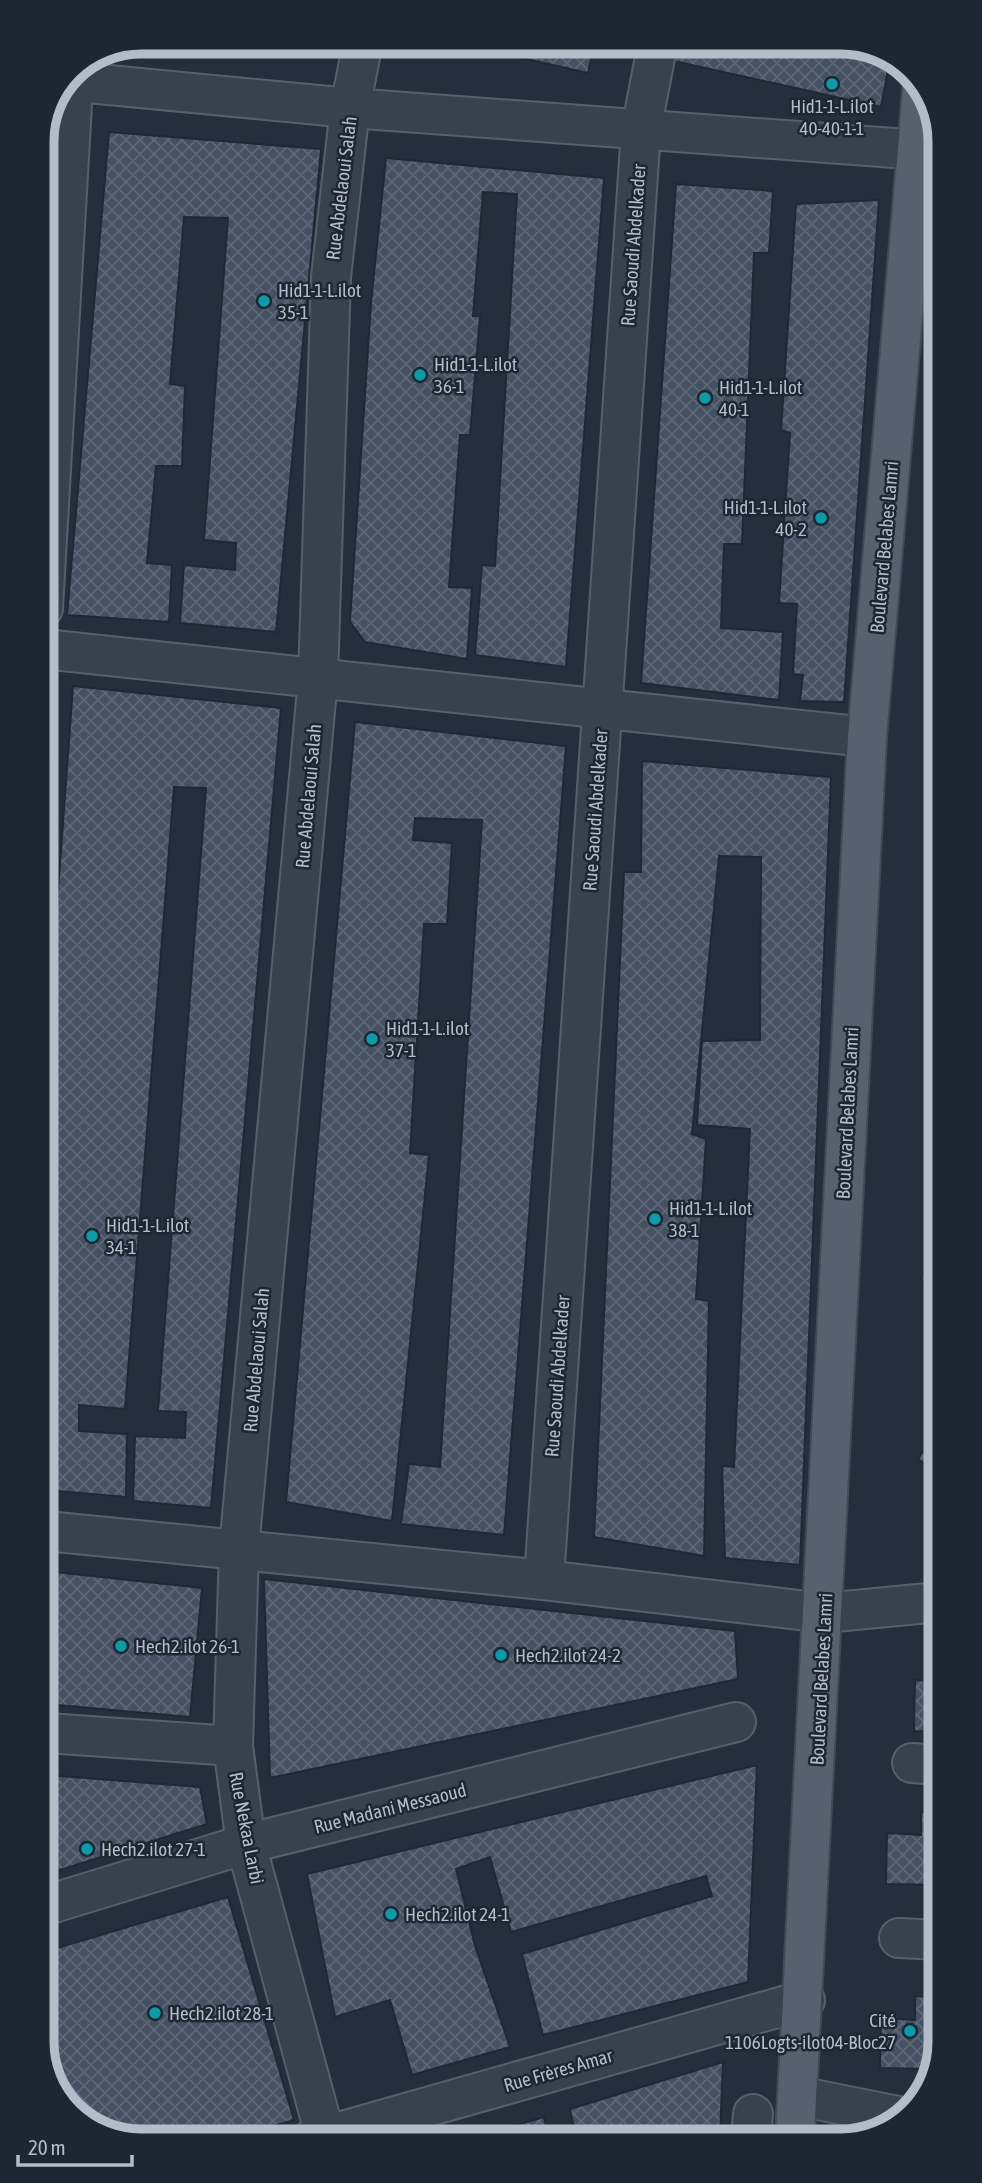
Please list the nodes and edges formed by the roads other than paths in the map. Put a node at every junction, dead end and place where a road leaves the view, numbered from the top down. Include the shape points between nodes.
1 (361, 54) edge
2 (656, 54) edge
3 (82, 78) edge
4 (70, 92) edge
5 (350, 108) junction
6 (924, 117) edge
7 (641, 130) junction
8 (926, 151) edge
9 (54, 399) edge
10 (54, 650) edge
11 (318, 678) junction
12 (601, 709) junction
13 (867, 737) junction
14 (54, 1532) edge
15 (239, 1549) junction
16 (544, 1580) junction
17 (928, 1603) edge
18 (824, 1613) junction
19 (736, 1722) dead end
20 (54, 1733) edge
21 (233, 1746) junction
22 (246, 1844) junction
23 (54, 1903) edge
24 (899, 1938) dead end
25 (928, 1939) edge
26 (804, 2000) junction
27 (797, 2096) junction
28 (889, 2114) edge
29 (319, 2129) edge
30 (352, 2129) edge
31 (795, 2129) edge

1 - 5 street, Rue Abdelaoui Salah
2 - 7 street, Rue Saoudi Abdelkader
3 - 5 street
4 - 9 street
5 - 7 street
5 - 11 street, Rue Abdelaoui Salah via 331,277
6 - 8 main road, Boulevard Belabes Lamri
7 - 8 street
7 - 12 street, Rue Saoudi Abdelkader
8 - 13 main road, Boulevard Belabes Lamri
10 - 11 street
11 - 12 street
11 - 15 street, Rue Abdelaoui Salah
12 - 13 street
12 - 16 street, Rue Saoudi Abdelkader
13 - 18 main road, Boulevard Belabes Lamri
14 - 15 street
15 - 16 street
15 - 21 street, Rue Nekaa Larbi
16 - 18 street
17 - 18 street
18 - 26 main road, Boulevard Belabes Lamri
19 - 22 street, Rue Madani Messaoud
20 - 21 street
21 - 22 street, Rue Nekaa Larbi
22 - 23 street, Rue Madani Messaoud
22 - 29 street, Rue Nekaa Larbi
24 - 25 street
26 - 27 main road, Boulevard Belabes Lamri
26 - 30 street, Rue Frères Amar
27 - 28 street
27 - 31 main road, Boulevard Belabes Lamri

